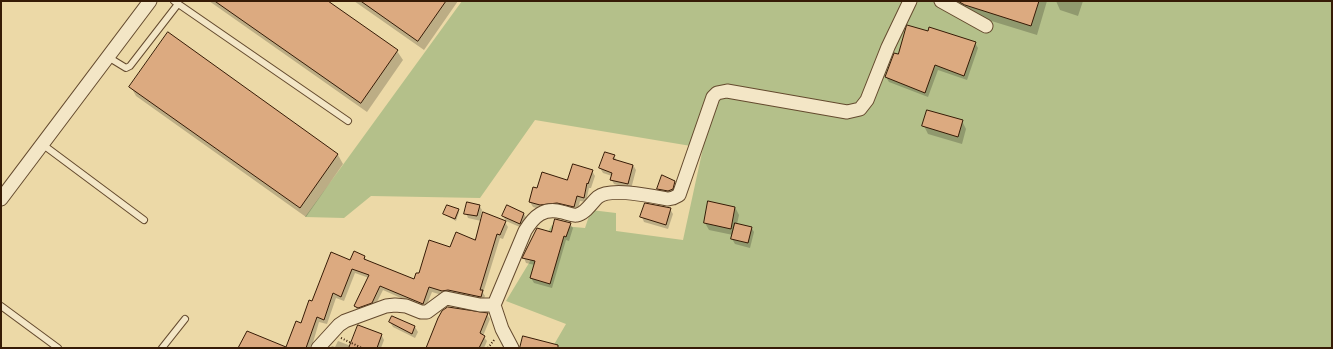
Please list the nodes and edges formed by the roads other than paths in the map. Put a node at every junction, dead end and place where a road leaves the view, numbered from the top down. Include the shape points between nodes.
1 (150, 1) edge
2 (910, 1) edge
3 (941, 1) edge
4 (176, 2) edge
5 (986, 26) dead end
6 (108, 57) junction
7 (348, 121) dead end
8 (42, 144) junction
9 (1, 199) edge
10 (144, 220) dead end
11 (494, 305) junction
12 (1, 306) edge
13 (185, 319) dead end
14 (58, 348) edge
15 (162, 348) edge
16 (318, 348) edge
17 (512, 348) edge

1 - 6 street
2 - 11 street via 867,100 860,109 847,112 727,91 717,93 713,97 678,195 668,199 627,192 599,196 580,215 554,210 540,213 531,220 525,231
3 - 5 street
4 - 6 lane via 130,66 123,68
4 - 7 lane
6 - 8 street
8 - 9 street
8 - 10 lane
11 - 16 street via 480,305 446,298 427,312 406,306 386,306 345,321
11 - 17 street
12 - 14 lane
13 - 15 lane

